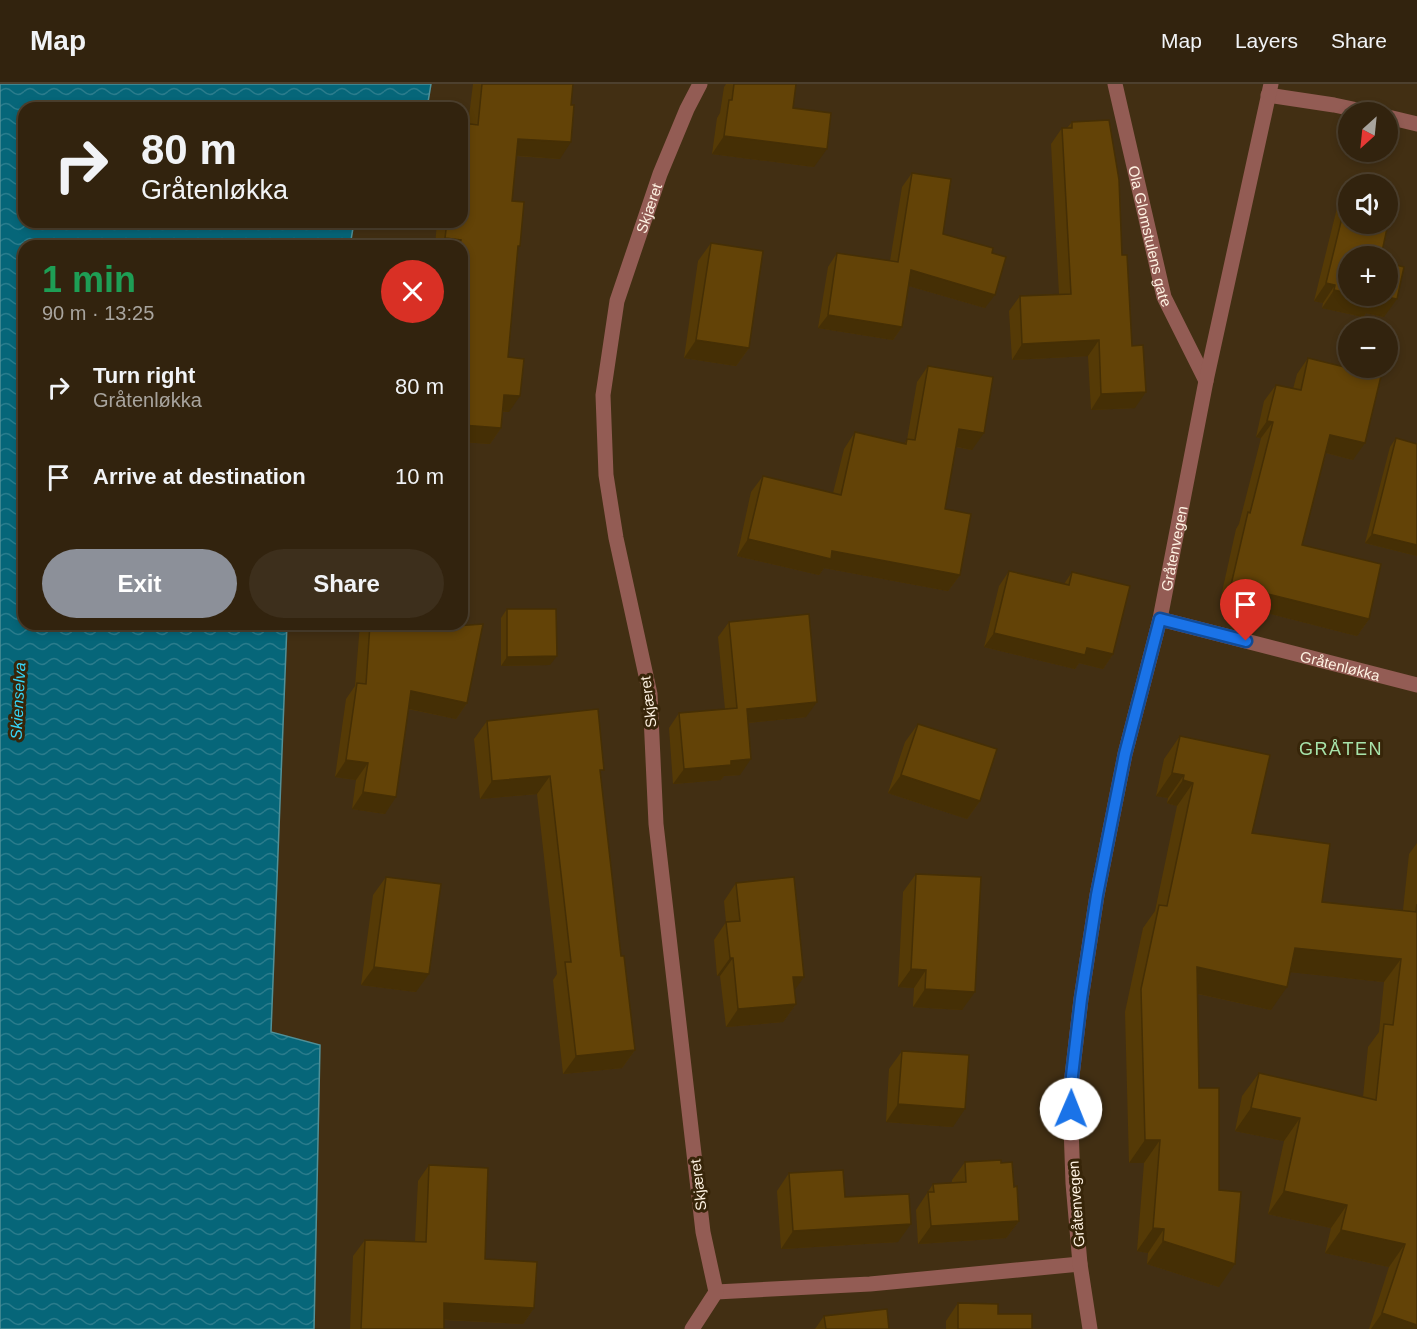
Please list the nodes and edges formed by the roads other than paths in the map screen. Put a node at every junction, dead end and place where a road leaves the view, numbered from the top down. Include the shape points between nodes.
1 (700, 84) edge
2 (1115, 84) edge
3 (1270, 90) edge
4 (1338, 106) edge
5 (1398, 119) edge
6 (1417, 124) edge
7 (1206, 381) junction
8 (1160, 619) junction
9 (1417, 685) edge
10 (1080, 1264) junction
11 (716, 1292) junction
12 (692, 1329) edge
13 (1090, 1329) edge

1 - 11 street, Skjæret via 660,174 617,301 603,394 606,475 650,694 656,824 703,1232
2 - 7 street, Ola Glomstulens gate via 1164,297
3 - 4 street
3 - 7 street, Gråtenvegen
5 - 6 street
7 - 8 street, Gråtenvegen
8 - 9 street, Gråtenløkka
8 - 10 street, Gråtenvegen via 1125,754 1081,999 1071,1126
10 - 11 street, Gråtenvegen via 870,1284
10 - 13 street, Gråtenvegen
11 - 12 street

